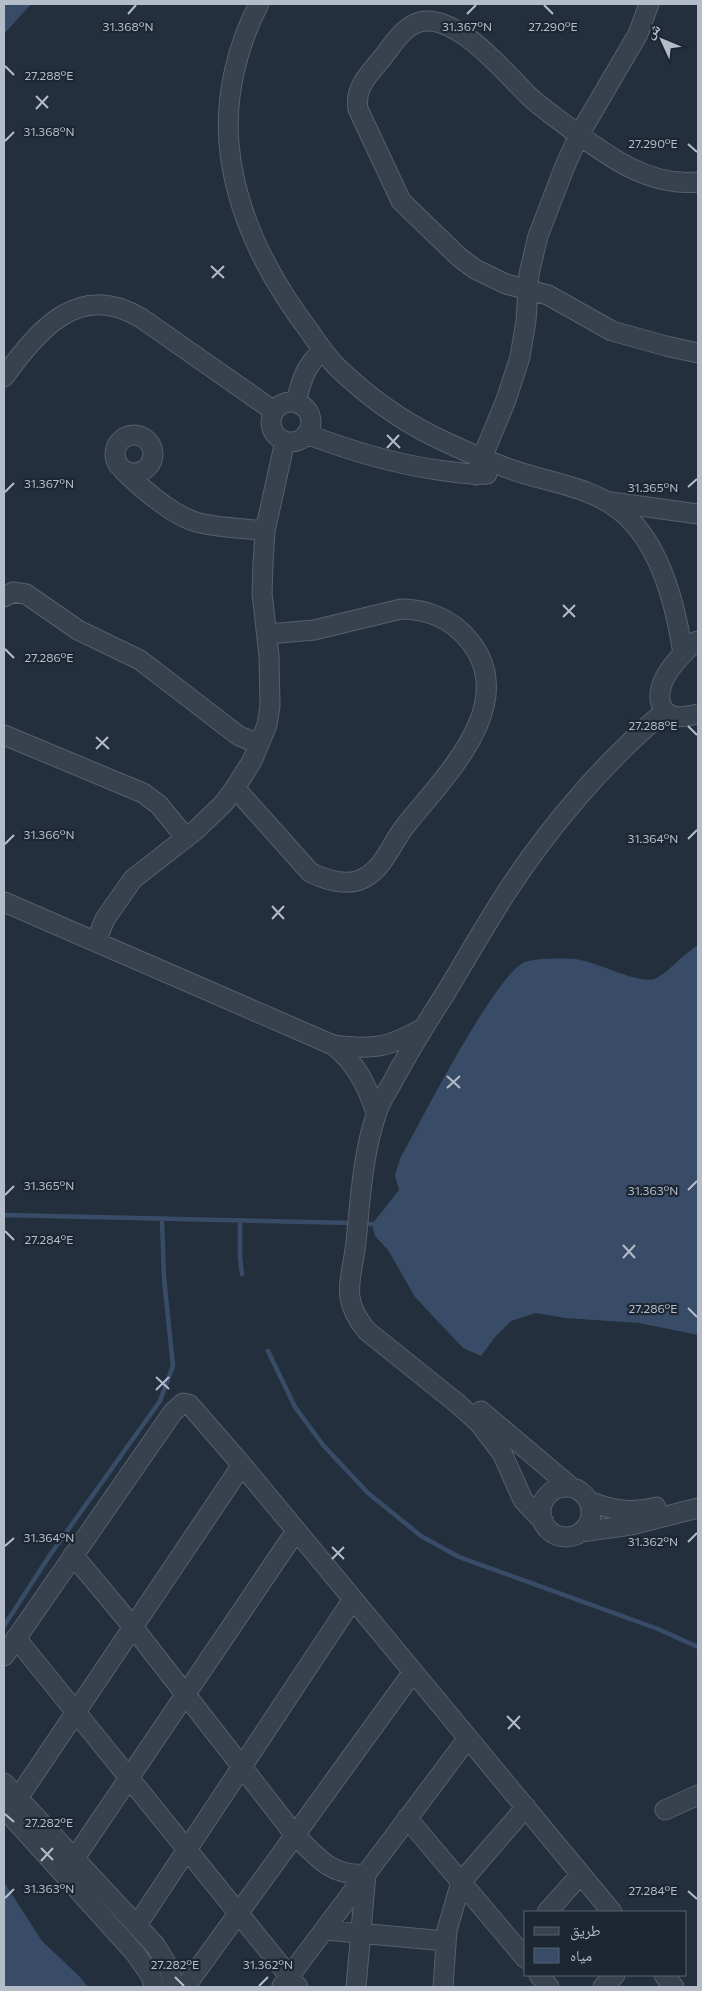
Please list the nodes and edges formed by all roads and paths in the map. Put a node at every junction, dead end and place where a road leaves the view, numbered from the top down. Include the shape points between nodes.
1 (259, 4) edge
2 (649, 4) edge
3 (580, 135) junction
4 (698, 182) edge
5 (527, 288) junction
6 (322, 350) junction
7 (698, 353) edge
8 (4, 377) edge
9 (296, 403) junction
10 (274, 411) junction
11 (306, 434) junction
12 (285, 441) junction
13 (478, 466) junction
14 (148, 467) junction
15 (123, 470) junction
16 (150, 494) junction
17 (608, 501) junction
18 (698, 514) edge
19 (265, 531) junction
20 (4, 597) edge
21 (268, 634) junction
22 (698, 641) edge
23 (683, 654) junction
24 (664, 712) junction
25 (698, 714) edge
26 (4, 735) edge
27 (259, 744) junction
28 (235, 788) junction
29 (186, 838) junction
30 (4, 902) edge
31 (96, 941) junction
32 (424, 1027) junction
33 (333, 1046) junction
34 (376, 1113) junction
35 (355, 1250) junction
36 (242, 1465) junction
37 (572, 1488) junction
38 (698, 1495) edge
39 (589, 1501) junction
40 (698, 1508) edge
41 (544, 1522) junction
42 (296, 1531) junction
43 (581, 1532) junction
44 (74, 1555) junction
45 (352, 1599) junction
46 (133, 1627) junction
47 (16, 1638) junction
48 (4, 1656) edge
49 (413, 1672) junction
50 (185, 1695) junction
51 (76, 1712) junction
52 (468, 1738) junction
53 (242, 1767) junction
54 (129, 1778) junction
55 (4, 1783) edge
56 (698, 1795) edge
57 (10, 1807) edge
58 (526, 1808) junction
59 (665, 1810) dead end
60 (408, 1818) junction
61 (295, 1835) junction
62 (187, 1850) junction
63 (69, 1867) junction
64 (366, 1874) junction
65 (581, 1874) junction
66 (461, 1882) junction
67 (548, 1911) edge
68 (611, 1911) edge
69 (238, 1914) junction
70 (137, 1925) junction
71 (325, 1930) junction
72 (361, 1933) junction
73 (446, 1941) junction
74 (522, 1948) edge
75 (540, 1976) edge
76 (614, 1976) edge
77 (665, 1976) edge
78 (290, 1984) edge
79 (154, 1987) edge
80 (174, 1987) edge
81 (185, 1987) edge
82 (356, 1987) edge
83 (443, 1987) edge
84 (549, 1987) edge
85 (603, 1987) edge
86 (674, 1987) edge

1 - 6 street via 244,37 232,82 228,123 231,163 243,208 263,257
2 - 3 street via 638,34
3 - 4 street via 611,157 643,173 674,182
3 - 5 street via 538,236
3 - 5 street via 532,98 474,43 441,24 425,21 403,32 359,88 358,109 401,201 475,269 506,284
5 - 7 street via 548,294 612,330
5 - 13 street via 520,357
6 - 9 street via 308,365
6 - 13 street via 352,380 413,426
8 - 10 street via 26,346 56,318 85,307 109,306 141,318
9 - 10 street via 286,403
9 - 11 street via 310,416
10 - 12 street via 273,431
11 - 12 street via 298,440
11 - 13 street via 394,462
12 - 19 street
13 - 17 street via 511,470
14 - 15 street via 136,474
14 - 15 street via 154,455 152,446 142,436 133,435 124,438 116,449 116,458
14 - 16 street
15 - 16 street
16 - 19 street via 194,521
17 - 18 street
17 - 23 street via 635,524 653,553 673,604
19 - 21 street via 262,593
20 - 27 street via 13,592 26,594 78,630 140,660 239,736
21 - 27 street via 269,717
21 - 28 street via 314,630 401,609 434,614 458,628 476,649 486,682 485,704 472,738 459,759 405,826 378,866 362,879 340,881 310,872
22 - 23 street
23 - 24 street via 661,688 659,697
24 - 25 street via 678,717
24 - 32 street via 601,772 532,856
26 - 29 street via 143,793 159,805
27 - 28 street
28 - 29 street via 218,809
29 - 31 street via 133,879 105,919
30 - 31 street
31 - 33 street
32 - 33 street via 400,1041 369,1049
32 - 34 street
33 - 34 street via 359,1072
34 - 35 street
35 - 37 street via 359,1292 373,1320
35 - 41 street via 350,1300 362,1325 479,1423 502,1454 523,1500
36 - 42 street
36 - 44 street via 189,1404 183,1403 173,1412
36 - 46 street
37 - 39 street
37 - 41 street via 556,1490 547,1496 541,1512
38 - 39 street via 636,1511 615,1510
39 - 43 street via 590,1518
40 - 43 street via 631,1525
41 - 43 street via 550,1531 560,1536
42 - 45 street
42 - 50 street
44 - 46 street
44 - 47 street
45 - 49 street
45 - 53 street
46 - 50 street
46 - 51 street
47 - 48 street
47 - 51 street
49 - 52 street
49 - 61 street
50 - 53 street
50 - 54 street
51 - 54 street
51 - 57 street
52 - 58 street
52 - 60 street
53 - 61 street
53 - 62 street
54 - 62 street
54 - 63 street
55 - 57 street
56 - 59 street
57 - 63 street
58 - 65 street
58 - 66 street
60 - 64 street
60 - 66 street
61 - 64 street via 324,1864 353,1875
61 - 69 street
62 - 69 street
62 - 70 street
63 - 70 street
63 - 79 street via 144,1965
64 - 71 street
64 - 72 street
65 - 67 street
65 - 68 street
66 - 73 street
66 - 74 street
69 - 78 street
69 - 81 street
70 - 80 street via 163,1956
71 - 72 street
71 - 78 street
72 - 73 street
72 - 82 street
73 - 83 street
75 - 84 street
76 - 85 street
77 - 86 street

